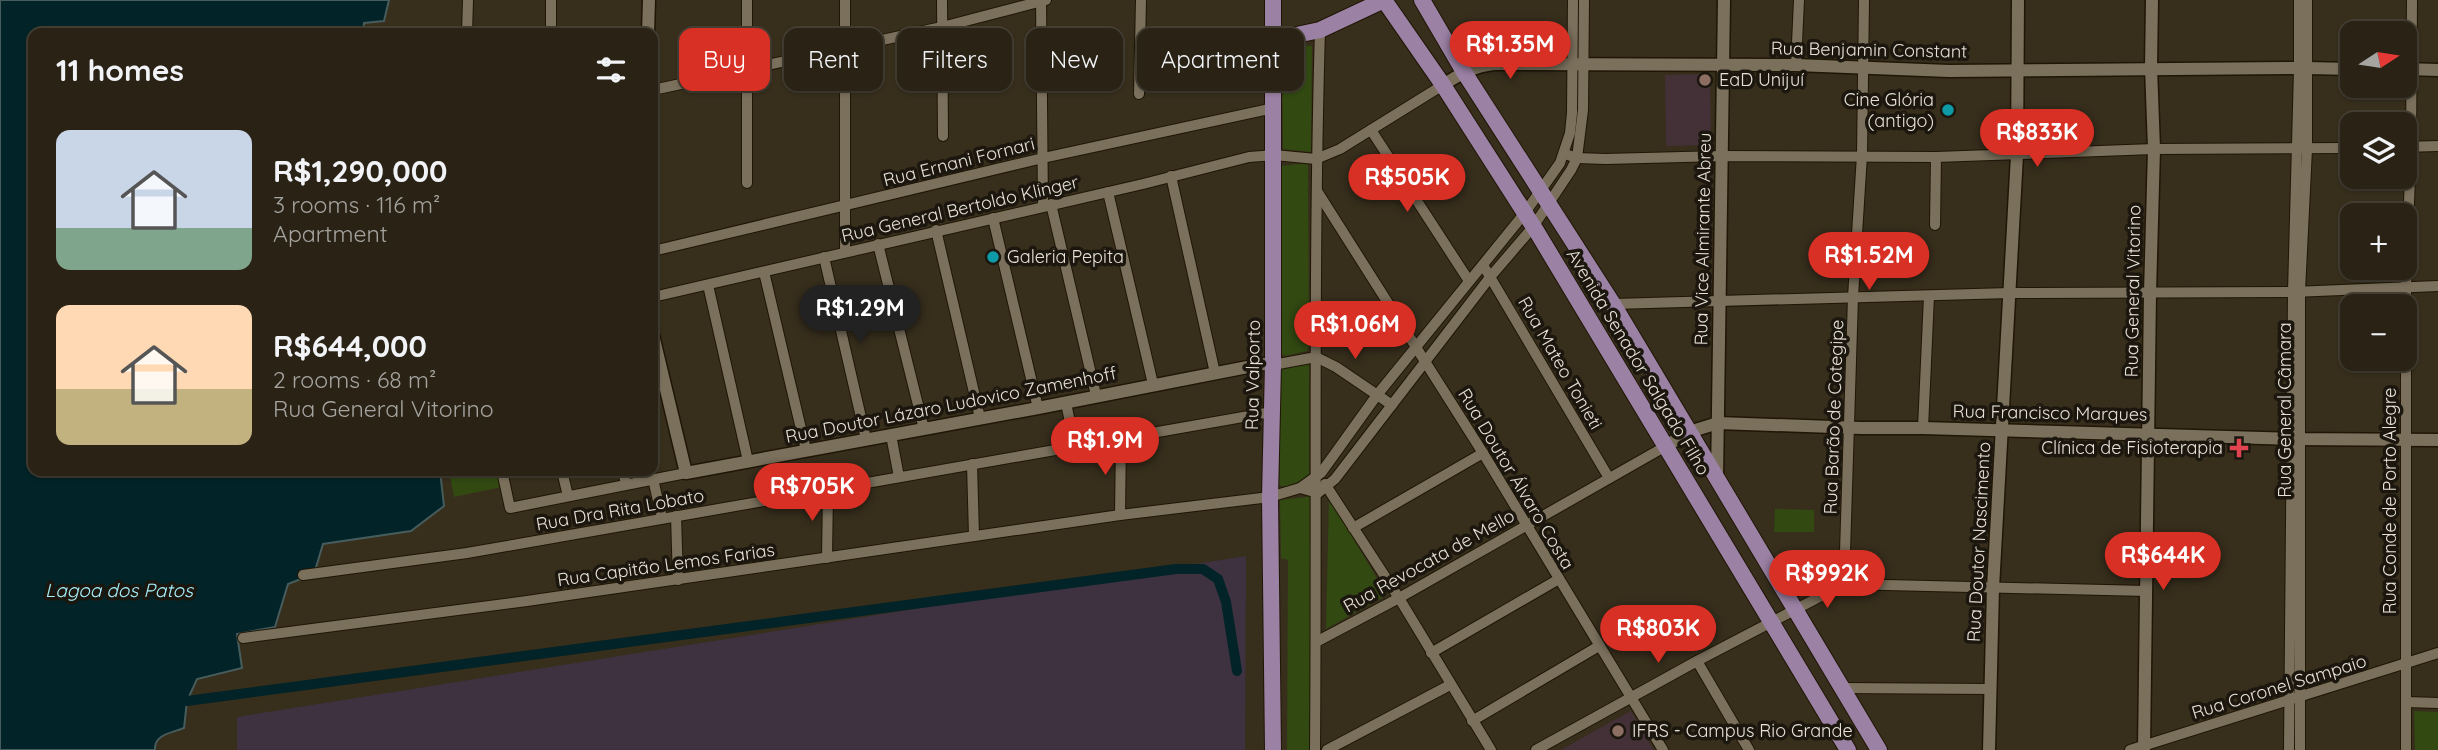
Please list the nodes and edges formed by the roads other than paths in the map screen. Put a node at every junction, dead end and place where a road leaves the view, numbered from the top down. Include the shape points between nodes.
1 (468, 0) edge
2 (551, 0) edge
3 (649, 0) edge
4 (747, 0) edge
5 (845, 0) edge
6 (942, 0) edge
7 (1043, 0) edge
8 (1141, 0) edge
9 (1273, 0) edge
10 (1384, 0) edge
11 (1422, 0) edge
12 (1573, 0) edge
13 (1584, 0) edge
14 (1724, 0) edge
15 (1799, 0) edge
16 (1864, 0) edge
17 (2018, 0) edge
18 (2151, 0) edge
19 (2299, 0) edge
20 (2307, 0) edge
21 (2412, 0) edge
22 (2411, 21) edge
23 (1578, 22) junction
24 (942, 27) junction
25 (467, 28) edge
26 (551, 28) edge
27 (648, 28) edge
28 (747, 28) edge
29 (844, 28) edge
30 (1273, 28) edge
31 (1320, 30) junction
32 (1304, 33) edge
33 (883, 39) edge
34 (1578, 65) junction
35 (1723, 65) junction
36 (1796, 65) junction
37 (1863, 67) junction
38 (2151, 67) junction
39 (2303, 68) junction
40 (2340, 69) edge
41 (2018, 70) junction
42 (2417, 70) edge
43 (2438, 70) edge
44 (1464, 72) junction
45 (679, 84) edge
46 (1443, 85) junction
47 (658, 89) edge
48 (746, 91) edge
49 (844, 91) edge
50 (1274, 91) edge
51 (1139, 94) dead end
52 (1274, 108) junction
53 (1371, 130) junction
54 (943, 136) dead end
55 (2438, 146) edge
56 (2417, 147) edge
57 (2340, 148) edge
58 (2154, 149) junction
59 (2302, 149) junction
60 (1564, 154) junction
61 (1274, 155) junction
62 (1861, 155) junction
63 (2017, 155) junction
64 (1722, 156) junction
65 (1936, 157) junction
66 (1042, 158) junction
67 (1577, 158) junction
68 (1316, 159) junction
69 (1171, 176) junction
70 (747, 183) dead end
71 (2407, 189) edge
72 (1317, 191) junction
73 (1108, 192) junction
74 (1544, 198) junction
75 (1047, 205) junction
76 (843, 206) junction
77 (993, 218) junction
78 (1528, 220) junction
79 (1936, 225) dead end
80 (936, 230) junction
81 (878, 244) junction
82 (658, 250) edge
83 (845, 252) junction
84 (824, 257) junction
85 (1483, 265) junction
86 (764, 272) junction
87 (1492, 276) junction
88 (1469, 281) junction
89 (708, 285) junction
90 (2438, 286) edge
91 (2406, 287) junction
92 (2296, 291) junction
93 (2010, 293) junction
94 (2150, 293) junction
95 (658, 296) edge
96 (1929, 296) junction
97 (1853, 297) junction
98 (1719, 301) junction
99 (1613, 304) junction
100 (1415, 347) junction
101 (658, 356) edge
102 (1316, 357) junction
103 (1427, 362) junction
104 (1273, 365) junction
105 (1216, 373) junction
106 (1153, 384) junction
107 (1377, 395) junction
108 (1096, 396) junction
109 (1066, 403) junction
110 (1392, 405) junction
111 (1038, 408) junction
112 (1272, 412) junction
113 (980, 418) junction
114 (1718, 422) junction
115 (1850, 428) junction
116 (1923, 428) junction
117 (924, 429) junction
118 (2002, 430) junction
119 (1689, 432) junction
120 (2149, 433) junction
121 (891, 435) junction
122 (2297, 438) junction
123 (866, 439) junction
124 (1121, 439) junction
125 (2405, 439) junction
126 (2438, 440) edge
127 (1075, 446) junction
128 (1666, 446) junction
129 (806, 450) junction
130 (1483, 453) junction
131 (748, 461) junction
132 (972, 464) junction
133 (686, 473) junction
134 (503, 476) edge
135 (563, 476) edge
136 (624, 476) edge
137 (899, 477) junction
138 (1317, 478) junction
139 (1609, 478) junction
140 (1717, 478) junction
141 (653, 479) junction
142 (626, 484) junction
143 (1328, 486) junction
144 (1300, 488) junction
145 (828, 489) junction
146 (1318, 493) junction
147 (568, 496) junction
148 (1270, 497) junction
149 (676, 516) junction
150 (1120, 516) junction
151 (662, 518) junction
152 (1525, 525) junction
153 (1353, 528) junction
154 (974, 537) junction
155 (827, 558) junction
156 (303, 575) dead end
157 (1559, 579) junction
158 (678, 580) junction
159 (1844, 584) junction
160 (1993, 588) junction
161 (2147, 591) junction
162 (1399, 598) junction
163 (1796, 608) junction
164 (1770, 623) junction
165 (243, 638) dead end
166 (1316, 642) junction
167 (1600, 646) junction
168 (1431, 653) junction
169 (2438, 653) edge
170 (1697, 661) junction
171 (2406, 663) junction
172 (1450, 685) junction
173 (1841, 688) junction
174 (1991, 689) junction
175 (1631, 697) junction
176 (2295, 698) junction
177 (2406, 702) junction
178 (2438, 703) edge
179 (1472, 722) junction
180 (2144, 748) edge
181 (1273, 750) edge
182 (1315, 750) edge
183 (1327, 750) edge
184 (1491, 750) edge
185 (1536, 750) edge
186 (1663, 750) edge
187 (1749, 750) edge
188 (1848, 750) edge
189 (1879, 750) edge
190 (1989, 750) edge
191 (2130, 750) edge
192 (2289, 750) edge
193 (2300, 750) edge
194 (2406, 750) edge

1 - 25 street
2 - 26 street
3 - 27 street
4 - 28 street
5 - 29 street
6 - 24 street
7 - 24 street
7 - 66 street
8 - 51 street
9 - 30 main road, Rua Valporto
10 - 31 main road
10 - 46 main road, Avenida Senador Salgado Filho
11 - 44 main road, Avenida Senador Salgado Filho
12 - 23 street
13 - 23 street
14 - 35 street, Rua Vice Almirante Abreu
15 - 36 street
16 - 37 street, Rua Barão de Cotegipe
17 - 41 street, Rua Doutor Nascimento
18 - 38 street, Rua General Vitorino
19 - 39 street, Rua General Câmara
20 - 39 street, Rua General Câmara
21 - 22 street, Rua Conde de Porto Alegre
23 - 34 street
24 - 33 street
24 - 54 street
31 - 32 main road
31 - 68 street
34 - 35 street, Rua Benjamin Constant
34 - 44 street, Rua Benjamin Constant via 1494,64
34 - 60 street
34 - 67 street via 1583,110
35 - 36 street, Rua Benjamin Constant
35 - 64 street, Rua Vice Almirante Abreu
36 - 37 street, Rua Benjamin Constant
37 - 41 street, Rua Benjamin Constant
37 - 62 street, Rua Barão de Cotegipe
38 - 39 street, Rua Benjamin Constant
38 - 41 street, Rua Benjamin Constant
38 - 58 street, Rua General Vitorino
39 - 40 street, Rua Benjamin Constant
39 - 59 street, Rua General Câmara
41 - 63 street, Rua Doutor Nascimento
42 - 43 street
44 - 46 street, Rua Benjamin Constant
44 - 74 main road, Avenida Senador Salgado Filho
45 - 47 street
46 - 53 street
46 - 78 main road, Avenida Senador Salgado Filho
48 - 70 street
49 - 76 street
50 - 52 main road, Rua Valporto
52 - 61 main road, Rua Valporto
52 - 66 street, Rua Ernani Fornari
53 - 68 street
53 - 88 street
55 - 56 street
57 - 59 street
58 - 59 street
58 - 63 street
58 - 94 street, Rua General Vitorino
59 - 92 street, Rua General Câmara
60 - 67 street
60 - 74 street
61 - 68 street
61 - 69 street, Rua General Bertoldo Klinger
61 - 104 main road, Rua Valporto
62 - 64 street
62 - 65 street
62 - 97 street, Rua Barão de Cotegipe
63 - 65 street
63 - 93 street, Rua Doutor Nascimento
64 - 67 street
64 - 98 street, Rua Vice Almirante Abreu
65 - 79 street
66 - 75 street
66 - 76 street, Rua Ernani Fornari
67 - 74 street
68 - 72 street
69 - 73 street, Rua General Bertoldo Klinger
69 - 105 street
71 - 91 street, Rua Conde de Porto Alegre
72 - 100 street, Rua Doutor Álvaro Costa
72 - 102 street
73 - 75 street, Rua General Bertoldo Klinger
73 - 106 street
74 - 78 street
74 - 78 street
74 - 99 main road, Avenida Senador Salgado Filho
75 - 77 street, Rua General Bertoldo Klinger
75 - 108 street
76 - 82 street, Rua Ernani Fornari
76 - 83 street
77 - 80 street, Rua General Bertoldo Klinger
77 - 111 street
78 - 85 street
78 - 87 street
78 - 128 main road, Avenida Senador Salgado Filho
80 - 81 street, Rua General Bertoldo Klinger
80 - 113 street
81 - 83 street, Rua General Bertoldo Klinger
81 - 117 street
83 - 84 street, Rua General Bertoldo Klinger
84 - 86 street, Rua General Bertoldo Klinger
84 - 123 street
85 - 87 street, Rua Mateo Tonieti
85 - 88 street
86 - 89 street, Rua General Bertoldo Klinger
86 - 129 street
87 - 103 street
87 - 139 street, Rua Mateo Tonieti
88 - 100 street
89 - 95 street, Rua General Bertoldo Klinger
89 - 131 street
90 - 91 street
91 - 92 street
91 - 125 street, Rua Conde de Porto Alegre
92 - 94 street
92 - 122 street, Rua General Câmara
93 - 94 street
93 - 96 street
93 - 118 street, Rua Doutor Nascimento
94 - 120 street, Rua General Vitorino
96 - 97 street
96 - 116 street
97 - 98 street
97 - 115 street, Rua Barão de Cotegipe
98 - 99 street
98 - 114 street, Rua Vice Almirante Abreu
99 - 119 main road, Avenida Senador Salgado Filho
100 - 103 street, Rua Doutor Álvaro Costa
100 - 107 street
101 - 133 street
102 - 104 street, Rua Doutor Lázaro Ludovico Zamenhoff
102 - 107 street
102 - 138 street
103 - 110 street
103 - 130 street, Rua Doutor Álvaro Costa
104 - 105 street, Rua Doutor Lázaro Ludovico Zamenhoff
104 - 112 main road, Rua Valporto
105 - 106 street, Rua Doutor Lázaro Ludovico Zamenhoff
106 - 108 street, Rua Doutor Lázaro Ludovico Zamenhoff
107 - 110 street
107 - 138 street
108 - 109 street, Rua Doutor Lázaro Ludovico Zamenhoff
109 - 111 street, Rua Doutor Lázaro Ludovico Zamenhoff
109 - 127 street
110 - 143 street
111 - 113 street, Rua Doutor Lázaro Ludovico Zamenhoff
112 - 124 street, Rua Dra Rita Lobato
112 - 148 main road, Rua Valporto
113 - 117 street, Rua Doutor Lázaro Ludovico Zamenhoff
114 - 115 street, Rua Francisco Marques
114 - 119 street, Rua Francisco Marques
114 - 140 street, Rua Vice Almirante Abreu
115 - 116 street, Rua Francisco Marques
115 - 159 street, Rua Barão de Cotegipe
116 - 118 street, Rua Francisco Marques
117 - 121 street, Rua Doutor Lázaro Ludovico Zamenhoff
118 - 120 street, Rua Francisco Marques
118 - 160 street, Rua Doutor Nascimento
119 - 128 street, Rua Francisco Marques
119 - 140 main road, Avenida Senador Salgado Filho
120 - 122 street, Rua Francisco Marques
120 - 161 street, Rua General Vitorino
121 - 123 street, Rua Doutor Lázaro Ludovico Zamenhoff
121 - 137 street
122 - 125 street, Rua Francisco Marques
122 - 176 street, Rua General Câmara
123 - 129 street, Rua Doutor Lázaro Ludovico Zamenhoff
124 - 127 street, Rua Dra Rita Lobato
124 - 150 street
125 - 126 street, Rua Francisco Marques
125 - 171 street, Rua Conde de Porto Alegre
127 - 132 street, Rua Dra Rita Lobato
128 - 139 street, Rua Revocata de Mello
128 - 164 main road, Avenida Senador Salgado Filho
129 - 131 street, Rua Doutor Lázaro Ludovico Zamenhoff
130 - 152 street, Rua Doutor Álvaro Costa
130 - 153 street
131 - 133 street, Rua Doutor Lázaro Ludovico Zamenhoff
132 - 137 street, Rua Dra Rita Lobato
132 - 154 street
133 - 141 street, Rua Doutor Lázaro Ludovico Zamenhoff
134 - 147 street, Rua Doutor Lázaro Ludovico Zamenhoff via 510,508
135 - 147 street
136 - 142 street
137 - 145 street, Rua Dra Rita Lobato
138 - 143 street
138 - 144 street, Rua Capitão Lemos Farias
138 - 146 street
139 - 152 street, Rua Revocata de Mello
140 - 163 main road, Avenida Senador Salgado Filho
141 - 142 street, Rua Doutor Lázaro Ludovico Zamenhoff
141 - 151 street
142 - 147 street, Rua Doutor Lázaro Ludovico Zamenhoff
143 - 146 street
143 - 153 street
144 - 146 street
144 - 148 street, Rua Capitão Lemos Farias
145 - 149 street, Rua Dra Rita Lobato
145 - 155 street
146 - 166 street
148 - 150 street, Rua Capitão Lemos Farias
148 - 181 main road, Rua Valporto
149 - 151 street, Rua Dra Rita Lobato
149 - 158 street
150 - 154 street, Rua Capitão Lemos Farias
151 - 156 street, Rua Dra Rita Lobato via 467,553
152 - 157 street, Rua Doutor Álvaro Costa
152 - 162 street, Rua Revocata de Mello
153 - 162 street
154 - 155 street, Rua Capitão Lemos Farias
155 - 158 street, Rua Capitão Lemos Farias
157 - 167 street, Rua Doutor Álvaro Costa
157 - 168 street
158 - 165 street, Rua Capitão Lemos Farias
159 - 160 street
159 - 163 street
160 - 161 street
160 - 174 street, Rua Doutor Nascimento
161 - 180 street, Rua General Vitorino
162 - 166 street, Rua Revocata de Mello
162 - 168 street
163 - 164 street
163 - 173 main road, Avenida Senador Salgado Filho
164 - 170 street
164 - 188 main road, Avenida Senador Salgado Filho
166 - 182 street
167 - 175 street, Rua Doutor Álvaro Costa
167 - 179 street
168 - 172 street
169 - 171 street, Rua Coronel Sampaio
170 - 175 street
170 - 187 street
171 - 176 street, Rua Coronel Sampaio
171 - 177 street, Rua Conde de Porto Alegre
172 - 179 street
172 - 183 street
173 - 174 street
173 - 189 main road, Avenida Senador Salgado Filho
174 - 190 street, Rua Doutor Nascimento
175 - 185 street
175 - 186 street, Rua Doutor Álvaro Costa
176 - 180 street, Rua Coronel Sampaio
176 - 192 street, Rua General Câmara
176 - 193 street, Rua General Câmara
177 - 178 street
177 - 194 street, Rua Conde de Porto Alegre
179 - 184 street
180 - 191 street, Rua Coronel Sampaio

